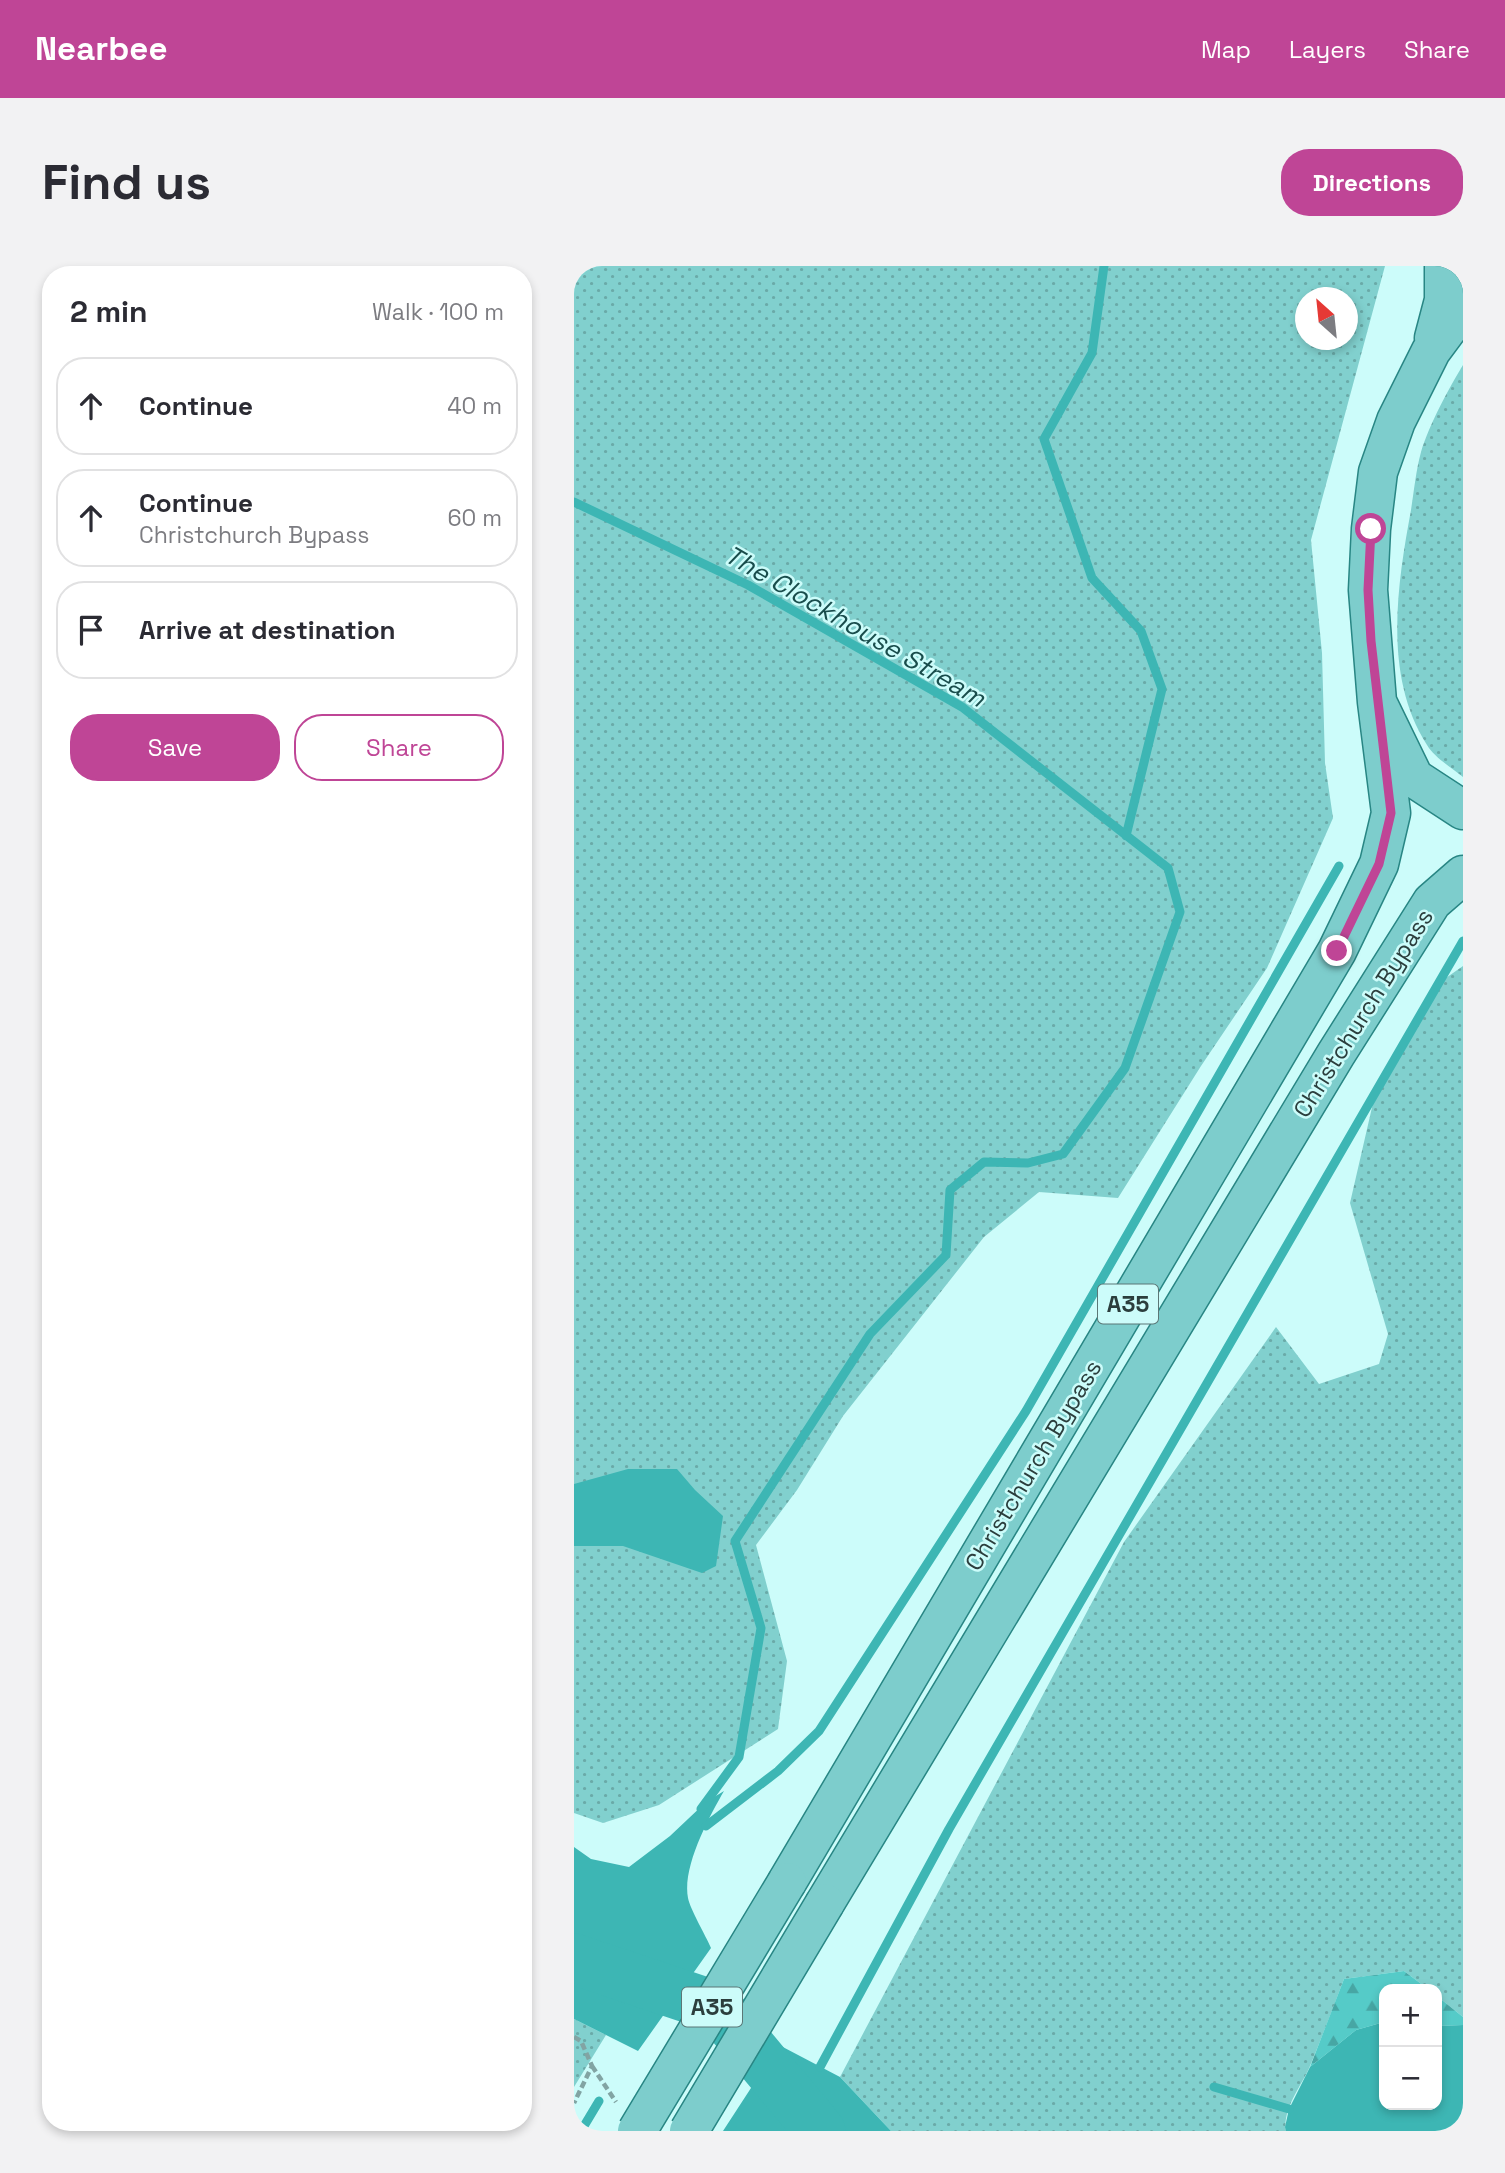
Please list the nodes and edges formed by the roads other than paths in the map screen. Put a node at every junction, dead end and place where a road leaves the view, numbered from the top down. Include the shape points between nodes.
1 (1444, 266) edge
2 (1463, 308) edge
3 (1431, 351) junction
4 (1377, 702) junction
5 (1463, 810) edge
6 (1463, 874) edge
7 (627, 2117) edge
8 (689, 2131) edge

1 - 3 main road via 1444,300
2 - 3 main road
3 - 4 main road, Christchurch Bypass via 1396,421 1378,472 1368,590
4 - 5 main road via 1414,778
4 - 7 main road, Christchurch Bypass / A35, bridge via 1391,813 1379,864 1337,951 787,1882
6 - 8 main road, Christchurch Bypass / A35, bridge via 1432,902 1336,1054

